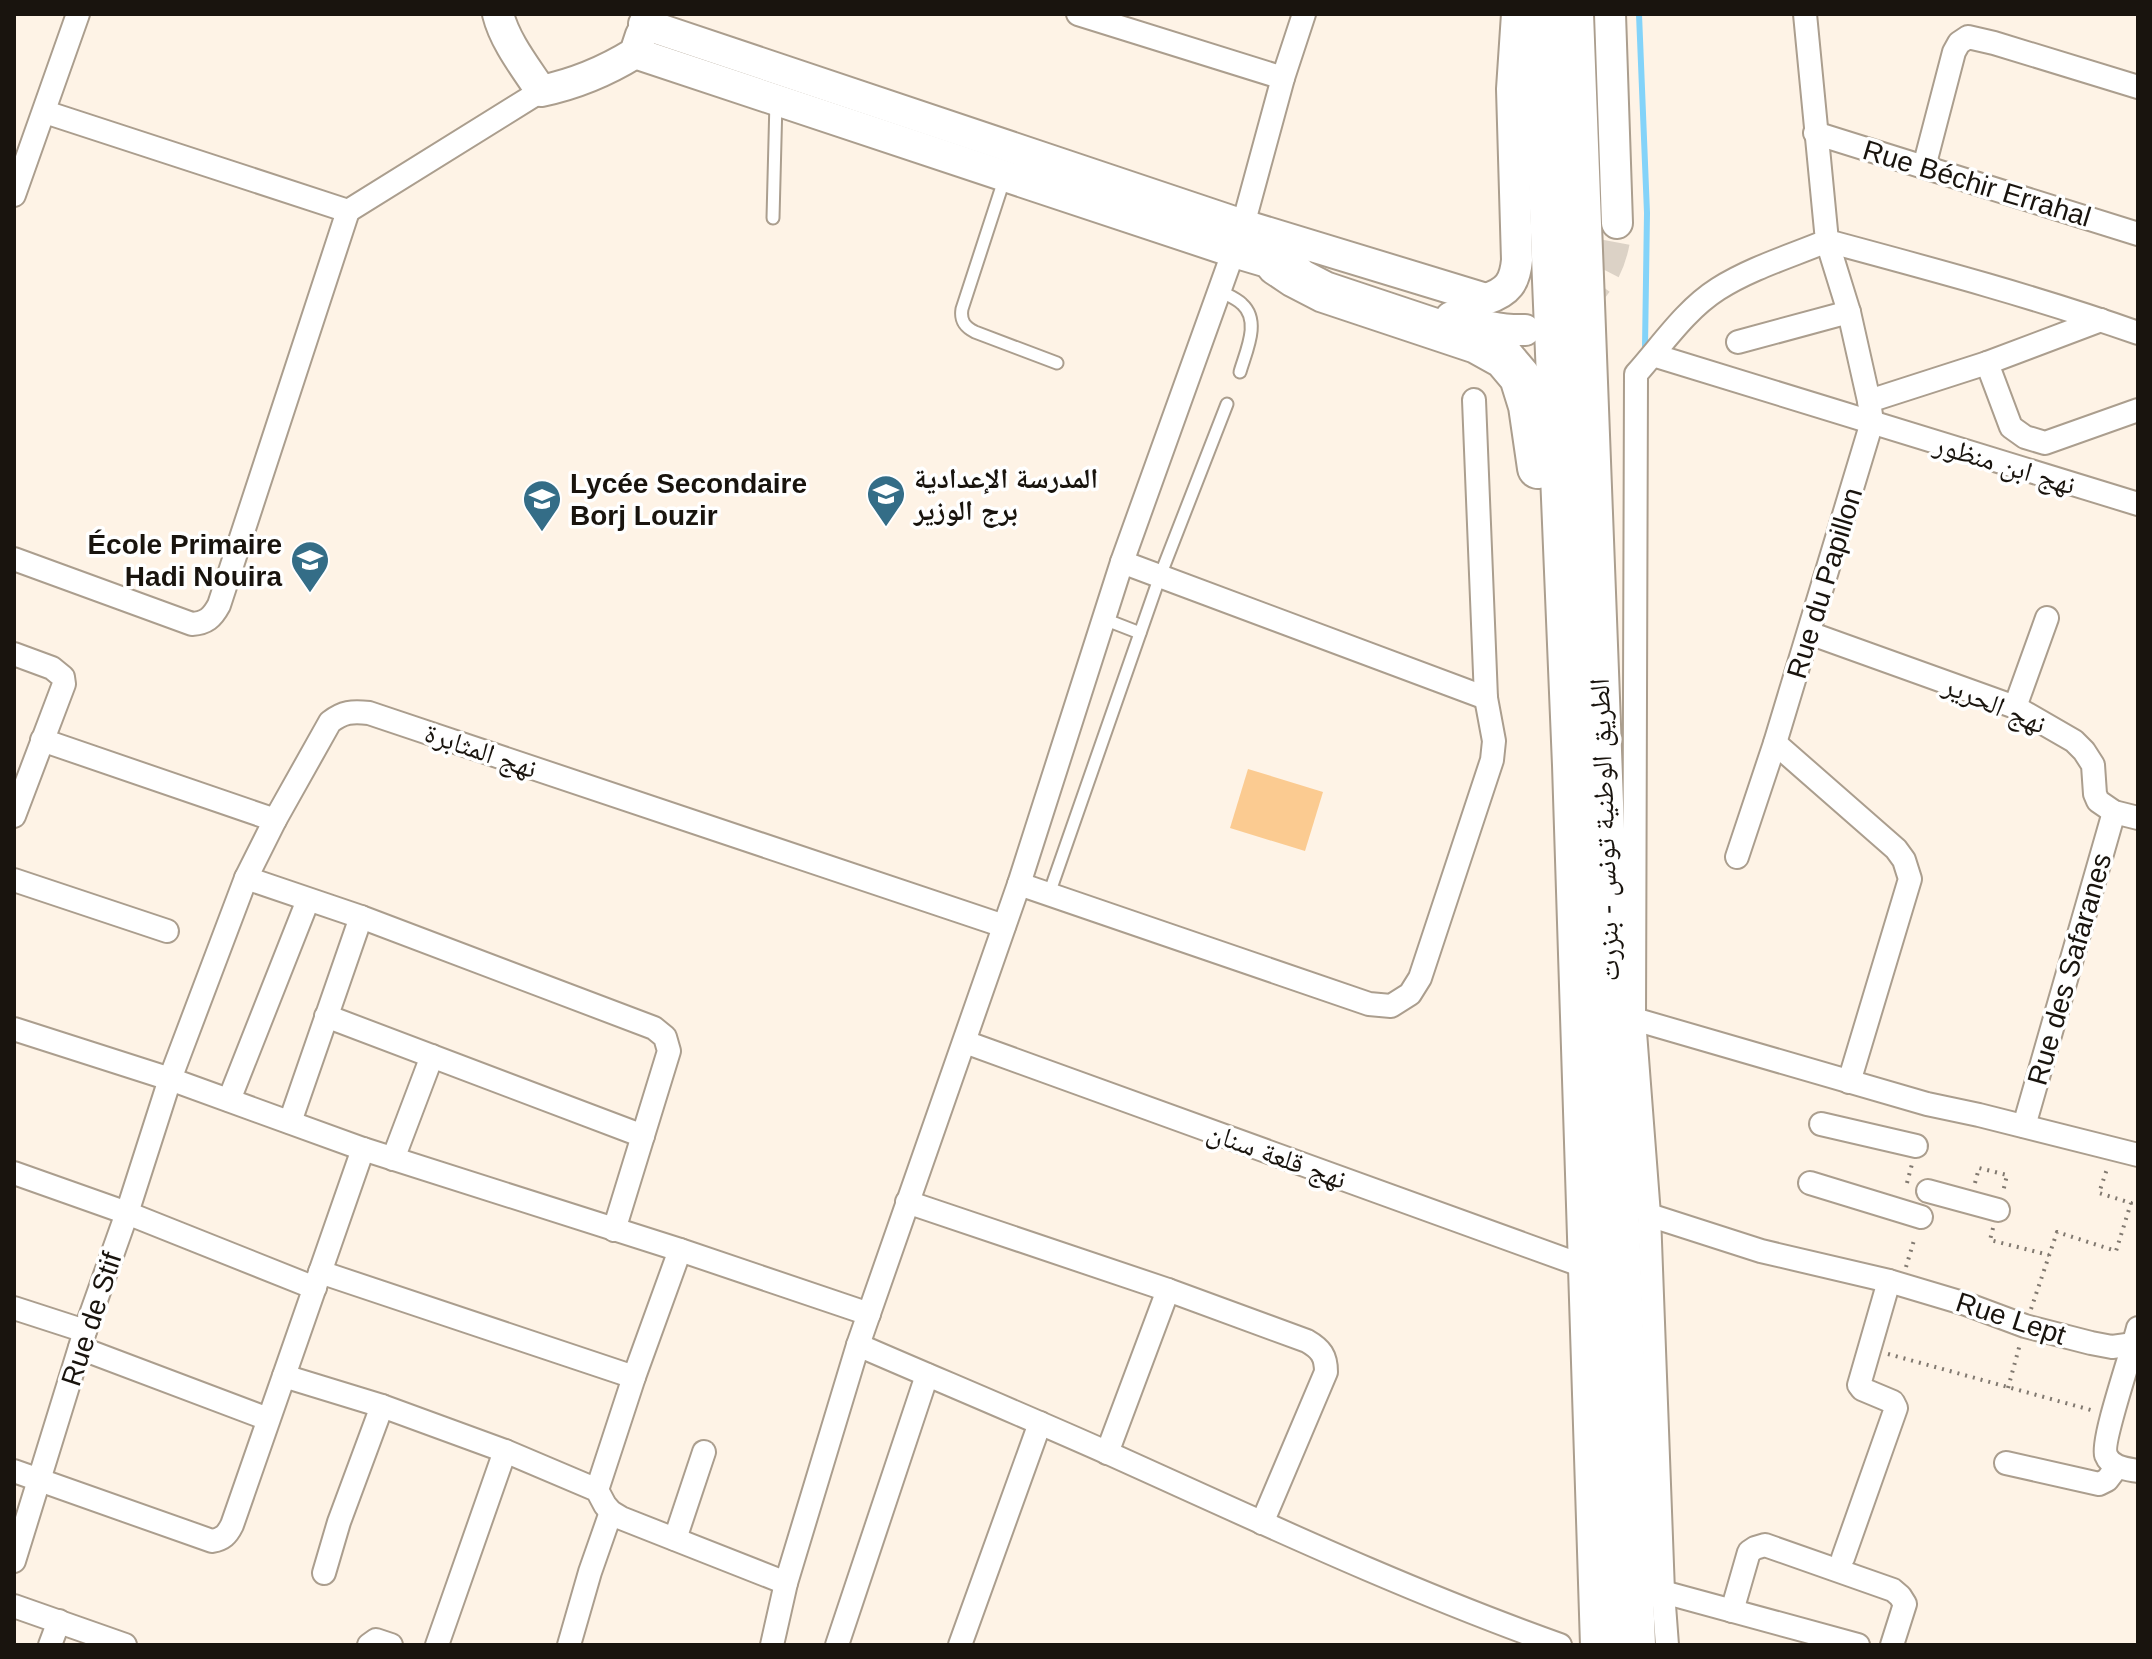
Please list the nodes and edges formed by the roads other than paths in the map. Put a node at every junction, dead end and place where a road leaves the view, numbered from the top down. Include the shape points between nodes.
1 (78, 14) edge
2 (498, 14) edge
3 (1078, 14) edge
4 (1304, 14) edge
5 (1517, 14) edge
6 (1528, 14) edge
7 (1542, 14) edge
8 (1573, 14) edge
9 (1610, 14) edge
10 (1805, 14) edge
11 (642, 19) edge
12 (1127, 22) edge
13 (635, 53) junction
14 (1283, 78) junction
15 (2138, 87) edge
16 (541, 91) junction
17 (776, 100) junction
18 (45, 112) junction
19 (1815, 133) junction
20 (1924, 167) junction
21 (1005, 176) junction
22 (14, 195) edge
23 (348, 211) junction
24 (773, 218) dead end
25 (1617, 223) tunnel mouth
26 (2138, 234) edge
27 (1238, 238) junction
28 (1827, 241) junction
29 (1277, 265) junction
30 (1220, 291) junction
31 (1849, 312) junction
32 (2101, 320) junction
33 (1525, 330) dead end
34 (2138, 333) edge
35 (1738, 342) dead end
36 (1660, 347) junction
37 (1057, 363) dead end
38 (1987, 363) junction
39 (1240, 372) dead end
40 (1474, 400) dead end
41 (1227, 404) dead end
42 (2138, 410) edge
43 (1870, 412) junction
44 (2138, 504) edge
45 (14, 559) edge
46 (1122, 562) junction
47 (1551, 565) junction
48 (1160, 576) junction
49 (2047, 618) dead end
50 (1104, 619) junction
51 (1140, 633) junction
52 (1809, 633) junction
53 (14, 654) edge
54 (1486, 698) junction
55 (2015, 707) junction
56 (42, 740) junction
57 (1775, 743) junction
58 (1573, 765) junction
59 (2114, 812) junction
60 (14, 816) edge
61 (2138, 818) edge
62 (275, 820) junction
63 (1737, 857) dead end
64 (246, 878) junction
65 (14, 880) edge
66 (1019, 884) junction
67 (1049, 894) junction
68 (308, 900) junction
69 (361, 917) junction
70 (1004, 926) junction
71 (167, 931) dead end
72 (326, 1016) junction
73 (1634, 1019) junction
74 (14, 1029) edge
75 (965, 1042) junction
76 (432, 1056) junction
77 (170, 1079) junction
78 (1849, 1082) junction
79 (229, 1100) junction
80 (290, 1122) junction
81 (1821, 1124) dead end
82 (2024, 1126) junction
83 (643, 1136) junction
84 (1916, 1146) dead end
85 (363, 1149) junction
86 (2138, 1155) edge
87 (393, 1159) junction
88 (14, 1173) edge
89 (1810, 1183) dead end
90 (1928, 1191) dead end
91 (907, 1202) junction
92 (1998, 1210) dead end
93 (127, 1213) junction
94 (1649, 1215) junction
95 (1921, 1217) dead end
96 (614, 1230) junction
97 (680, 1250) junction
98 (1589, 1268) junction
99 (318, 1280) junction
100 (1889, 1281) junction
101 (1168, 1290) junction
102 (14, 1308) edge
103 (869, 1314) junction
104 (2136, 1336) edge
105 (82, 1339) junction
106 (858, 1345) junction
107 (1591, 1359) junction
108 (927, 1375) junction
109 (284, 1376) junction
110 (634, 1377) junction
111 (382, 1406) junction
112 (268, 1419) junction
113 (1040, 1423) junction
114 (505, 1451) junction
115 (704, 1452) dead end
116 (1107, 1453) junction
117 (2006, 1463) dead end
118 (2128, 1469) edge
119 (14, 1471) edge
120 (40, 1479) junction
121 (597, 1490) junction
122 (611, 1512) junction
123 (1262, 1523) junction
124 (675, 1539) junction
125 (1843, 1558) dead end
126 (14, 1561) edge
127 (324, 1573) dead end
128 (786, 1583) junction
129 (1663, 1592) junction
130 (14, 1606) edge
131 (1732, 1611) junction
132 (59, 1621) junction
133 (50, 1645) edge
134 (125, 1645) edge
135 (369, 1645) edge
136 (391, 1645) edge
137 (437, 1645) edge
138 (569, 1645) edge
139 (772, 1645) edge
140 (837, 1645) edge
141 (960, 1645) edge
142 (1560, 1645) edge
143 (1582, 1645) edge
144 (1601, 1645) edge
145 (1635, 1645) edge
146 (1667, 1645) edge
147 (1858, 1645) edge
148 (1892, 1645) edge

1 - 18 street
2 - 16 street
3 - 12 street
4 - 14 street
5 - 27 street via 1512,89 1517,260 1505,290 1486,299 1358,261
6 - 47 highway
7 - 58 highway, الطريق الوطنية تونس - بنزرت
8 - 145 highway, الطريق الوطنية تونس - بنزرت
9 - 25 street
10 - 19 street
11 - 13 street
11 - 27 street
12 - 14 street
13 - 16 street via 595,74
13 - 17 street
14 - 27 street
15 - 20 street via 1968,37 1954,52
16 - 23 street
17 - 21 street
17 - 24 lane
18 - 22 street
18 - 23 street
19 - 20 street, Rue Béchir Errahal
19 - 28 street
20 - 26 street, Rue Béchir Errahal
21 - 27 street
21 - 37 lane via 962,321 975,332
23 - 45 street via 213,617 192,624
27 - 29 street
27 - 30 street
28 - 31 street
28 - 32 street
28 - 36 street via 1718,289
29 - 33 street via 1482,326
29 - 47 highway via 1324,292 1477,343 1504,358 1520,377 1529,406
30 - 39 lane via 1241,303 1253,325
30 - 46 street
31 - 35 street
31 - 43 street
32 - 34 street
32 - 38 street
36 - 43 street, نهج ابن منظور
36 - 73 street via 1636,374
38 - 42 street via 2011,427 2025,437 2045,443
38 - 43 street
40 - 54 street
41 - 48 lane
43 - 44 street, نهج ابن منظور
43 - 52 street, Rue du Papillon
46 - 48 street
46 - 50 street
47 - 58 highway via 1559,684
48 - 51 lane
48 - 54 street
49 - 55 street
50 - 51 lane
50 - 66 street
51 - 67 lane
52 - 55 street, نهج الحرير
52 - 57 street, Rue du Papillon
53 - 56 street via 63,677
54 - 67 street via 1492,760 1420,978 1410,994 1391,1006 1369,1004
55 - 59 street, نهج الحرير via 2084,751 2093,765 2098,801
56 - 60 street
56 - 62 street
57 - 63 street, Rue du Papillon
57 - 78 street via 1896,849 1910,879
58 - 98 highway, الطريق الوطنية تونس - بنزرت
59 - 61 street
59 - 82 street, Rue des Safaranes
62 - 64 street, نهج المثابرة
62 - 70 street, نهج المثابرة via 330,722 353,711 369,713
64 - 68 street
64 - 77 street, نهج المثابرة
65 - 71 street
66 - 67 street
66 - 70 street
68 - 69 street
68 - 79 street
69 - 72 street
69 - 83 street via 654,1028 665,1037 669,1051
70 - 75 street
72 - 76 street
72 - 80 street
73 - 78 street
73 - 94 street
74 - 77 street
75 - 91 street
75 - 98 street, نهج قلعة سنان
76 - 83 street
76 - 87 street
77 - 79 street
77 - 93 street, Rue de Stif
78 - 82 street
79 - 80 street
80 - 85 street
81 - 84 street
82 - 86 street
83 - 96 street
85 - 87 street
85 - 99 street
87 - 96 street
88 - 93 street
89 - 95 street
90 - 92 street
91 - 101 street
91 - 103 street
93 - 99 street
93 - 105 street, Rue de Stif
94 - 100 street, Rue Lept via 1761,1251
94 - 129 street
96 - 97 street
97 - 103 street
97 - 110 street
98 - 107 highway, الطريق الوطنية تونس - بنزرت
99 - 109 street
99 - 110 street
100 - 104 street, Rue Lept via 2102,1345 2112,1347
100 - 125 street via 1859,1383 1896,1408
101 - 116 street
101 - 123 street via 1307,1341 1326,1358 1326,1372
102 - 105 street
103 - 106 street
104 - 118 street via 2105,1452 2108,1460
105 - 112 street
105 - 120 street, Rue de Stif
106 - 108 street
106 - 128 street
107 - 143 highway via 1580,1573
107 - 144 highway, الطريق الوطنية تونس - بنزرت
108 - 113 street
108 - 140 street
109 - 111 street
109 - 112 street
110 - 121 street
111 - 114 street
111 - 127 street
112 - 120 street via 232,1525 222,1539 212,1541
113 - 116 street
113 - 141 street
114 - 121 street
114 - 137 street
115 - 124 street
116 - 123 street
117 - 118 street via 2099,1484
119 - 120 street
120 - 126 street, Rue de Stif
121 - 122 street
122 - 124 street
122 - 138 street
123 - 142 street
124 - 128 street
128 - 139 street
129 - 131 street
129 - 146 street
130 - 132 street
131 - 147 street
131 - 148 street via 1749,1552 1765,1545 1893,1590 1905,1604
132 - 133 street
132 - 134 street
135 - 136 street via 376,1640

